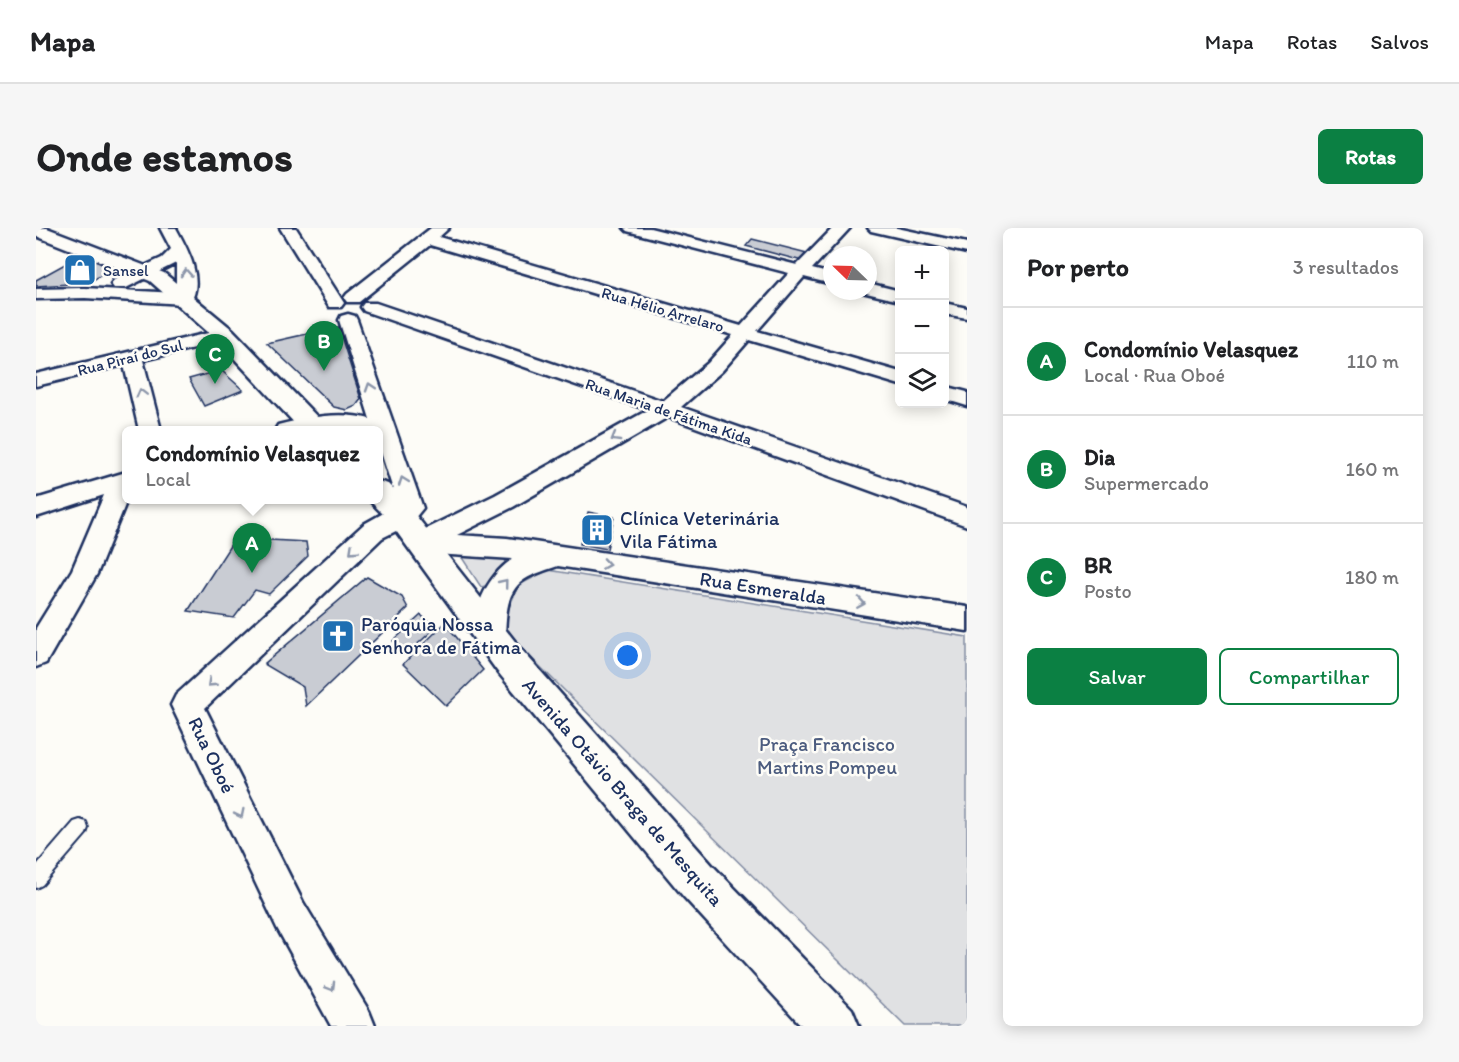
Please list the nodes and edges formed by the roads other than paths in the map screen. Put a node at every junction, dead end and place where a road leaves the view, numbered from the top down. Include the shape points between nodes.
1 (168, 228) edge
2 (288, 228) edge
3 (632, 228) edge
4 (842, 228) edge
5 (876, 228) edge
6 (36, 230) edge
7 (434, 233) edge
8 (967, 248) edge
9 (179, 249) junction
10 (800, 271) junction
11 (148, 273) junction
12 (823, 277) edge
13 (877, 290) edge
14 (85, 293) junction
15 (36, 294) edge
16 (895, 295) edge
17 (184, 299) junction
18 (353, 303) junction
19 (949, 309) edge
20 (967, 313) edge
21 (348, 320) junction
22 (746, 333) junction
23 (225, 335) junction
24 (132, 356) junction
25 (895, 378) edge
26 (36, 380) edge
27 (949, 393) edge
28 (967, 399) edge
29 (666, 409) junction
30 (149, 426) edge
31 (311, 426) edge
32 (320, 426) edge
33 (365, 426) edge
34 (377, 426) edge
35 (383, 442) edge
36 (122, 482) edge
37 (122, 486) edge
38 (383, 497) edge
39 (504, 501) junction
40 (36, 508) edge
41 (967, 516) edge
42 (410, 530) junction
43 (507, 548) junction
44 (560, 557) junction
45 (967, 619) edge
46 (491, 638) junction
47 (36, 654) edge
48 (80, 828) dead end
49 (36, 879) edge
50 (354, 1026) edge
51 (835, 1026) edge

1 - 9 street
2 - 18 street via 315,274
3 - 10 street
4 - 10 street
5 - 8 street
6 - 11 main road
7 - 18 street
7 - 22 street, Rua Hélio Arrelaro
9 - 11 street via 168,262
17 -> 9 street via 188,278
10 - 12 street
10 - 22 street
11 - 14 street
11 - 17 main road
13 - 16 street
14 - 15 street
14 - 17 street
17 - 23 main road
18 - 21 street via 367,314
18 - 21 street via 330,308 334,318
18 - 29 street, Rua Maria de Fátima Kida
19 - 20 street
34 -> 21 street
22 - 25 street, Rua Hélio Arrelaro
22 - 29 street via 715,367
23 - 24 street, Rua Piraí do Sul
23 - 31 main road
24 - 26 street, Rua Piraí do Sul
30 -> 24 street
27 - 28 street
29 -> 39 street
29 - 41 street, Rua Maria de Fátima Kida
32 - 33 street via 338,421
42 -> 35 street via 411,505
36 - 40 street
37 - 47 street via 84,574
38 - 42 main road, Avenida Otávio Braga de Mesquita
39 - 42 street
39 - 43 street via 487,515 485,525 487,533
42 - 43 street, Rua Esmeralda
42 - 46 main road, Avenida Otávio Braga de Mesquita
42 -> 50 street, Rua Oboé via 373,531 187,705 290,915
43 - 44 street, Rua Esmeralda
44 -> 45 street, Rua Esmeralda
46 -> 44 street, Rua Esmeralda via 495,595 506,578 530,561
46 - 51 main road, Avenida Otávio Braga de Mesquita via 698,881
48 - 49 lane

